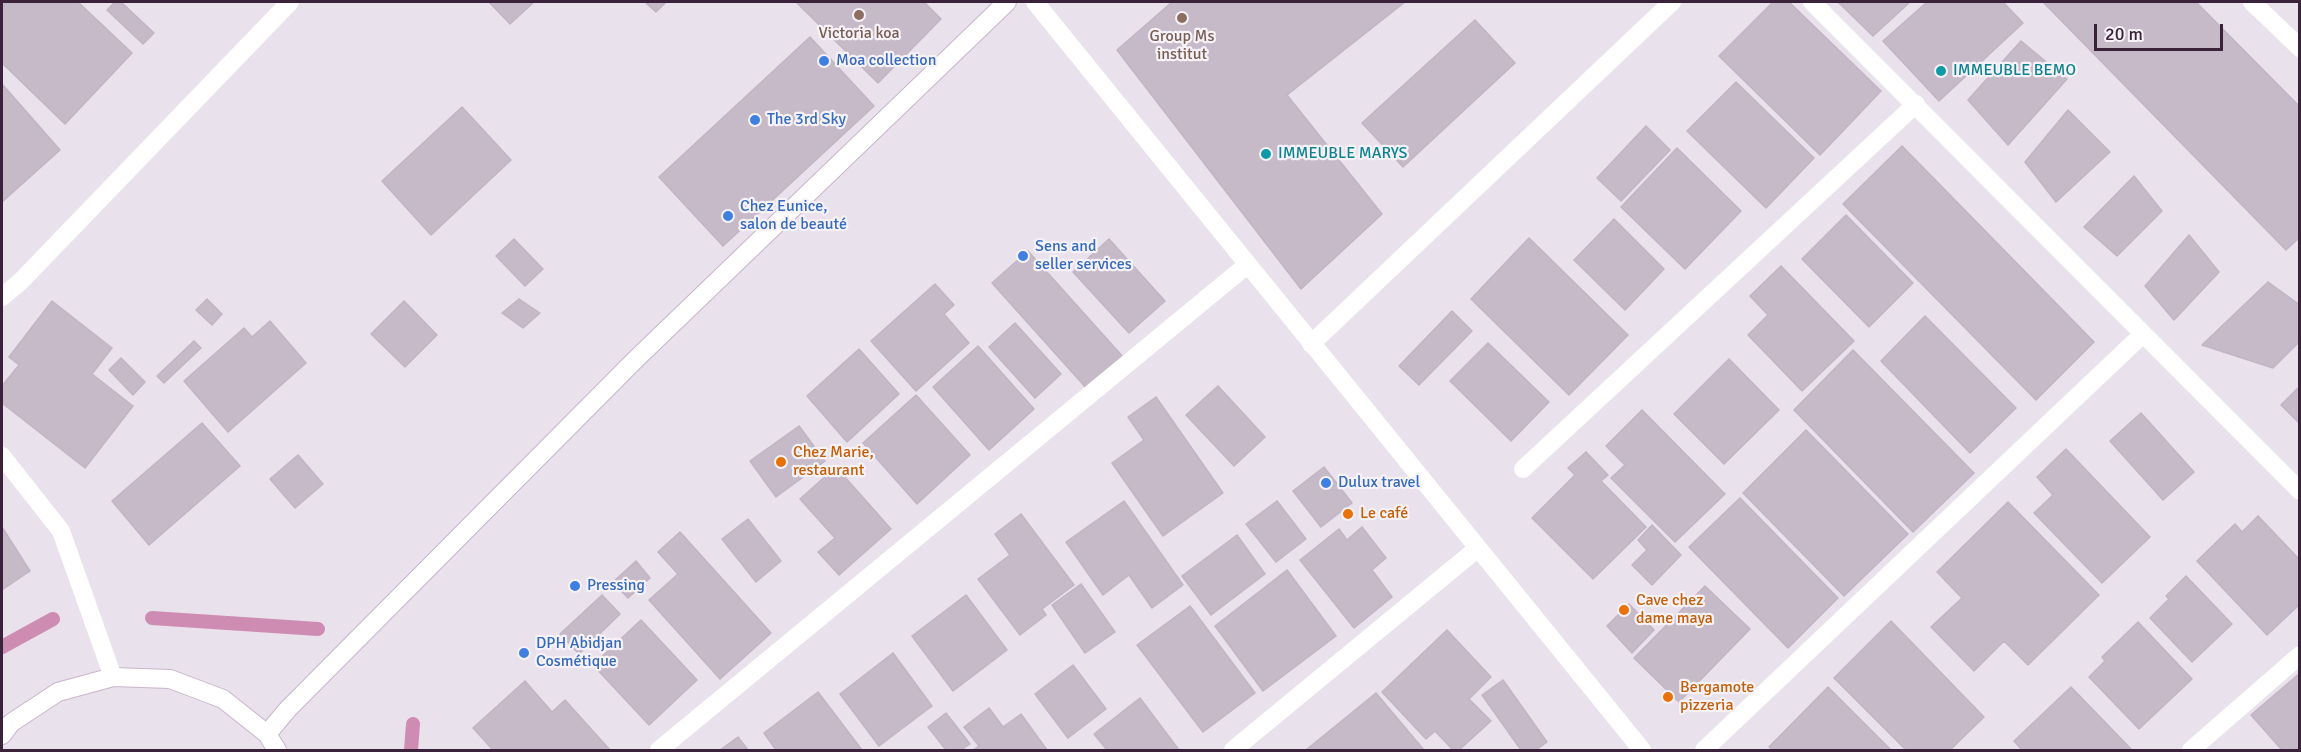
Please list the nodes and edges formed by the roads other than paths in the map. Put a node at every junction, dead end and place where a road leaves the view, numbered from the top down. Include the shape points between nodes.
1 (290, 2) edge
2 (1007, 2) edge
3 (1035, 2) edge
4 (1672, 2) edge
5 (1812, 2) edge
6 (2252, 2) edge
7 (2300, 48) edge
8 (1916, 104) junction
9 (1247, 265) junction
10 (2, 297) edge
11 (2143, 334) junction
12 (1311, 344) junction
13 (2, 456) edge
14 (1523, 469) dead end
15 (2300, 490) edge
16 (1478, 549) junction
17 (2300, 655) edge
18 (113, 676) junction
19 (267, 734) junction
20 (2, 735) edge
21 (278, 750) edge
22 (659, 750) edge
23 (1233, 750) edge
24 (1642, 750) edge
25 (1704, 750) edge
26 (2191, 750) edge

1 - 10 street
2 - 19 street via 635,360
3 - 9 street
4 - 12 street
5 - 8 street
6 - 7 street
8 - 11 street
8 - 14 street
9 - 12 street
9 - 22 street
11 - 15 street
11 - 25 street
12 - 16 street
13 - 18 street via 61,531
16 - 23 street
16 - 24 street
17 - 26 street
18 - 19 street via 170,679 223,699
18 - 20 street via 58,692 11,723
19 - 21 street

